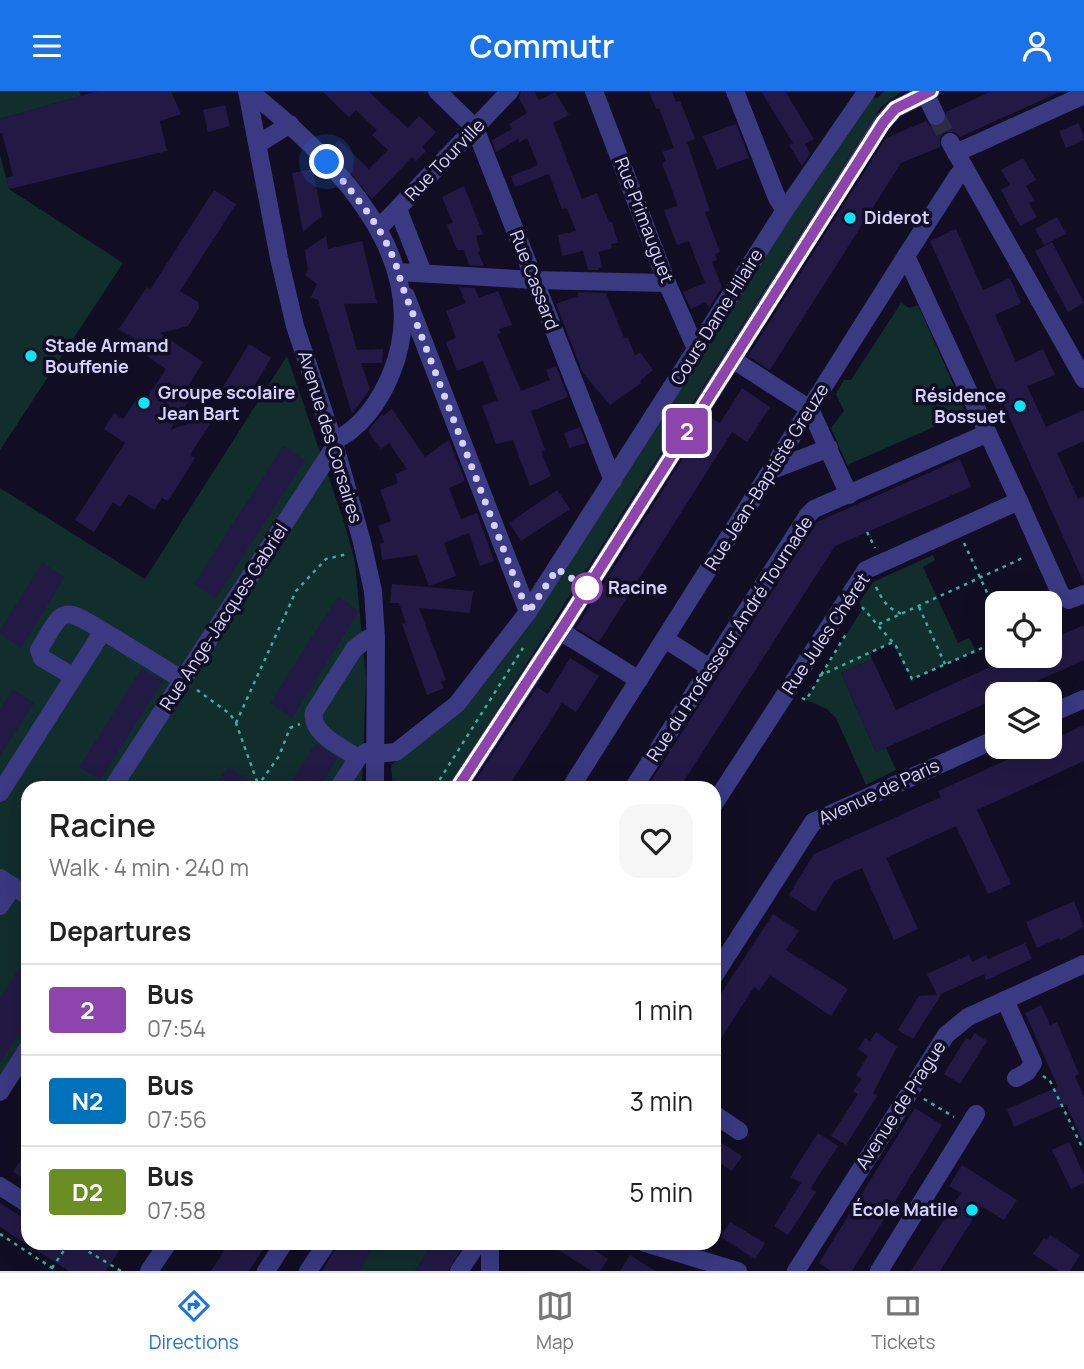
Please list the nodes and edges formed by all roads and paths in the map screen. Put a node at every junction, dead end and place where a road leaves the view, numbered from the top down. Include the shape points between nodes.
1 (248, 91) edge
2 (437, 91) edge
3 (510, 91) edge
4 (594, 91) edge
5 (735, 91) edge
6 (867, 91) edge
7 (927, 92) edge
8 (1084, 95) edge
9 (936, 116) tunnel mouth
10 (290, 124) junction
11 (475, 128) junction
12 (258, 144) junction
13 (967, 171) junction
14 (398, 209) junction
15 (785, 210) junction
16 (379, 228) junction
17 (906, 255) junction
18 (423, 273) junction
19 (399, 277) junction
20 (534, 280) junction
21 (667, 283) junction
22 (423, 341) junction
23 (399, 347) junction
24 (696, 349) junction
25 (732, 359) junction
26 (1084, 379) edge
27 (810, 409) junction
28 (988, 433) junction
29 (334, 444) junction
30 (829, 448) junction
31 (772, 470) junction
32 (613, 481) junction
33 (849, 495) junction
34 (1019, 501) junction
35 (962, 538) dead end
36 (1041, 549) junction
37 (364, 550) junction
38 (866, 570) junction
39 (980, 578) junction
40 (986, 591) edge
41 (851, 594) junction
42 (1084, 594) edge
43 (918, 606) junction
44 (528, 613) junction
45 (902, 614) junction
46 (877, 625) junction
47 (103, 631) junction
48 (560, 631) junction
49 (376, 638) junction
50 (665, 639) junction
51 (893, 642) junction
52 (985, 647) edge
53 (945, 664) junction
54 (710, 668) junction
55 (819, 676) dead end
56 (74, 677) junction
57 (183, 680) junction
58 (639, 680) junction
59 (1084, 699) edge
60 (1062, 709) edge
61 (313, 718) junction
62 (236, 723) junction
63 (985, 744) edge
64 (376, 752) junction
65 (358, 758) junction
66 (117, 781) edge
67 (256, 781) edge
68 (262, 781) edge
69 (343, 781) edge
70 (374, 781) edge
71 (462, 781) edge
72 (575, 781) edge
73 (638, 781) edge
74 (0, 793) edge
75 (721, 793) edge
76 (14, 886) edge
77 (0, 906) edge
78 (1084, 964) edge
79 (721, 965) edge
80 (1005, 1000) junction
81 (21, 1059) edge
82 (1024, 1073) joint
83 (910, 1091) junction
84 (0, 1092) edge
85 (721, 1119) edge
86 (972, 1120) joint
87 (739, 1131) dead end
88 (1084, 1146) edge
89 (0, 1187) edge
90 (21, 1200) edge
91 (0, 1234) edge
92 (21, 1248) edge
93 (23, 1250) edge
94 (64, 1250) edge
95 (86, 1250) edge
96 (163, 1250) edge
97 (280, 1250) edge
98 (322, 1250) edge
99 (473, 1250) edge
100 (490, 1250) edge
101 (668, 1250) edge
102 (51, 1269) edge
103 (121, 1271) edge
104 (149, 1271) edge
105 (266, 1271) edge
106 (309, 1271) edge
107 (459, 1271) edge
108 (491, 1271) edge
109 (738, 1271) edge
110 (796, 1271) edge
111 (879, 1271) edge

1 - 10 street
1 - 12 street, Avenue des Corsaires
2 - 11 street, Rue Cassard
3 - 11 street, Rue Tourville
4 - 21 street, Rue Primauguet
5 - 15 street
6 - 15 street, Cours Dame Hilaire
7 - 9 street
7 - 25 street, Cours Dame Hilaire via 888,116
8 - 13 street via 953,148
10 - 12 street
10 - 16 street
11 - 14 street, Rue Tourville
11 - 20 street, Rue Cassard
12 - 29 street, Avenue des Corsaires via 295,326
13 - 17 street, Rue Jean-Baptiste Greuze via 958,175
13 - 26 street
14 - 16 street, Rue Tourville
14 - 18 street
15 - 24 street, Cours Dame Hilaire
16 - 19 street
17 - 27 street, Rue Jean-Baptiste Greuze
17 - 28 street
18 - 19 street
18 - 20 street
19 - 22 street
19 - 23 street, Rue Ange-Jacques Gabriel
20 - 21 street
20 - 32 street, Rue Cassard
21 - 24 street, Rue Primauguet
22 - 23 street
22 - 44 street
23 - 29 street, Rue Ange-Jacques Gabriel via 376,402
24 - 32 street, Cours Dame Hilaire
25 - 27 street
25 - 48 street, Cours Dame Hilaire
27 - 30 street
27 - 31 street, Rue Jean-Baptiste Greuze
28 - 33 street, Rue du Professeur André Tournade
28 - 34 street
29 - 37 street, Avenue des Corsaires
29 - 57 street, Rue Ange-Jacques Gabriel
30 - 31 street
30 - 33 street
31 - 50 street, Rue Jean-Baptiste Greuze
32 - 44 street, Cours Dame Hilaire
33 - 54 street, Rue du Professeur André Tournade via 808,515
34 - 36 street
34 - 38 street, Rue Jules Chéret
35 - 39 path
36 - 39 path
36 - 42 street via 1062,595 1069,600
37 - 49 street, Avenue des Corsaires
37 - 62 path via 326,559 296,590
38 - 41 street, Rue Jules Chéret
38 - 45 path via 884,604
39 - 40 path
39 - 43 path
41 - 46 path
41 - 75 street, Rue Jules Chéret
43 - 45 path
43 - 53 path
44 - 64 street, Cours Dame Hilaire via 457,703 396,752
45 - 46 path
46 - 51 path
47 - 56 street
47 - 56 street via 75,613 59,617 39,650 42,658
47 - 57 street
48 - 58 street
48 - 71 street, Cours Dame Hilaire
49 - 61 street via 354,649
49 - 64 street, Avenue des Corsaires
50 - 54 street
50 - 58 street, Rue Jean-Baptiste Greuze
51 - 53 path via 912,679
51 - 55 path
52 - 53 path
54 - 73 street, Rue du Professeur André Tournade
56 - 74 street
57 - 62 path
57 - 66 street, Rue Ange-Jacques Gabriel
58 - 72 street, Rue Jean-Baptiste Greuze
59 - 60 street
61 - 65 street via 319,731
61 - 68 path via 290,729
62 - 67 path
63 - 79 street, Avenue de Paris via 813,822
64 - 65 street, Cours Dame Hilaire
64 - 70 street, Avenue des Corsaires
65 - 69 street
76 - 77 street
78 - 80 street, Avenue de Prague
80 - 82 street via 1030,1054
80 - 83 street, Avenue de Prague via 956,1025
81 - 84 street
82 - 88 path via 1050,1081
83 - 86 path
83 - 110 street, Avenue de Prague
85 - 87 street
86 - 111 street
89 - 90 street
91 - 92 path
93 - 102 path
94 - 102 path
95 - 103 path
96 - 104 street
97 - 105 street
98 - 106 street
99 - 107 street
100 - 108 street
101 - 109 street

